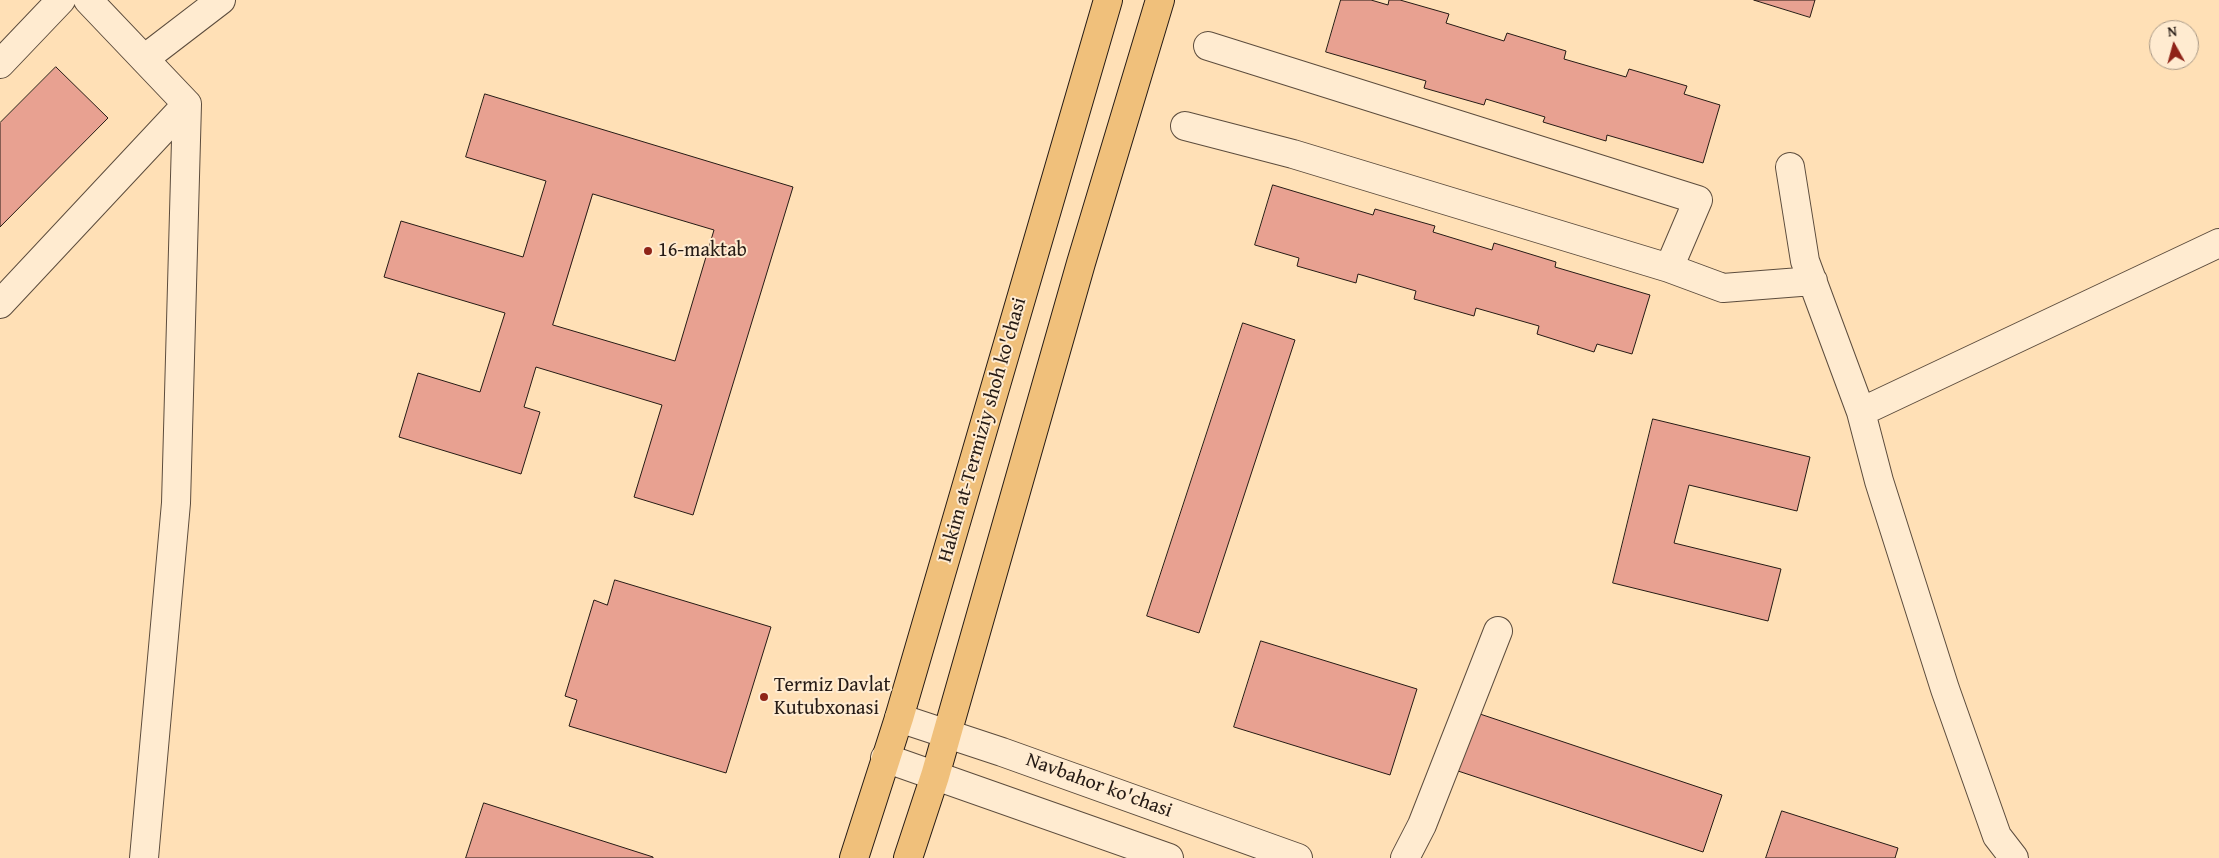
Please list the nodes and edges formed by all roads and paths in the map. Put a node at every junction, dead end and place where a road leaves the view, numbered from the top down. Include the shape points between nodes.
1 (60, 0) edge
2 (88, 0) edge
3 (221, 0) edge
4 (1108, 0) edge
5 (1160, 0) edge
6 (1208, 46) dead end
7 (144, 60) junction
8 (0, 64) edge
9 (187, 104) junction
10 (1185, 126) dead end
11 (1790, 167) dead end
12 (2219, 243) edge
13 (1669, 268) junction
14 (1813, 281) junction
15 (0, 304) edge
16 (1861, 412) junction
17 (1498, 631) dead end
18 (898, 718) junction
19 (948, 733) junction
20 (885, 758) junction
21 (935, 776) junction
22 (144, 858) edge
23 (854, 858) edge
24 (908, 858) edge
25 (1169, 858) edge
26 (1298, 858) edge
27 (1404, 858) edge
28 (2014, 858) edge

1 - 8 street
2 - 7 street
3 - 7 street
4 - 18 main road, Hakim at-Termiziy shoh ko'chasi
5 - 19 main road via 1081,263
6 - 13 street via 1698,200
7 - 9 street
9 - 15 street
9 - 22 street via 176,504
10 - 13 street via 1293,154
11 - 14 street via 1806,261
12 - 16 street
13 - 14 street via 1723,288
14 - 16 street
16 - 28 street via 1878,481 1945,689 1997,836
17 - 27 street via 1422,824
18 - 19 street, Navbahor ko'chasi
18 - 20 main road, Hakim at-Termiziy shoh ko'chasi
19 - 21 main road
19 - 26 street, Navbahor ko'chasi
20 - 21 street
20 - 23 main road, Hakim at-Termiziy shoh ko'chasi
21 - 24 main road
21 - 25 street

